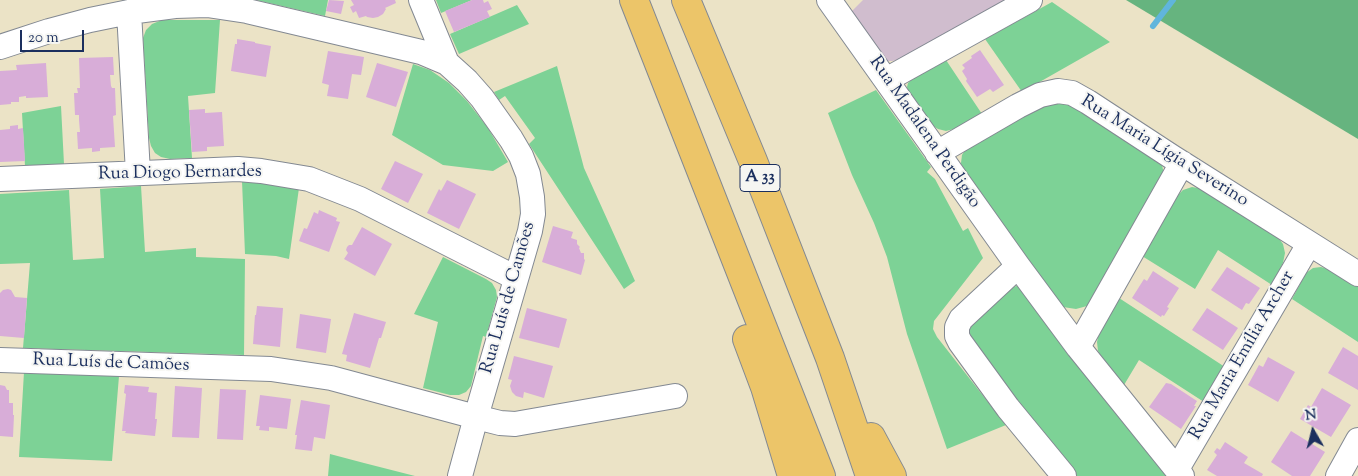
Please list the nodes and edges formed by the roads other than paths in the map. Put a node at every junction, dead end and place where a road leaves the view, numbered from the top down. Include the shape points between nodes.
1 (422, 0) edge
2 (634, 0) edge
3 (686, 0) edge
4 (703, 0) edge
5 (829, 0) edge
6 (1030, 0) edge
7 (175, 3) edge
8 (129, 12) junction
9 (0, 47) edge
10 (448, 63) junction
11 (886, 80) junction
12 (686, 134) junction
13 (937, 153) junction
14 (753, 160) junction
15 (1182, 163) junction
16 (138, 173) junction
17 (0, 180) edge
18 (1309, 244) junction
19 (1018, 266) junction
20 (1358, 274) edge
21 (516, 278) junction
22 (1078, 347) junction
23 (830, 358) junction
24 (0, 360) edge
25 (675, 396) dead end
26 (476, 417) junction
27 (1358, 440) edge
28 (1179, 473) edge
29 (460, 476) edge
30 (792, 476) edge
31 (821, 476) edge
32 (870, 476) edge
33 (892, 476) edge
34 (1064, 476) edge
35 (1338, 476) edge

1 - 10 street
2 - 12 highway
3 - 14 highway, A 33
4 - 14 highway
5 - 11 street, Rua Madalena Perdigão
6 - 11 street
7 - 8 street, Rua Luís de Camões
7 - 10 street, Rua Luís de Camões via 247,11 421,52
8 - 9 street, Rua Luís de Camões via 48,31
8 - 16 street
10 - 21 street, Rua Luís de Camões via 482,98 521,156 528,174 533,214
11 - 13 street, Rua Madalena Perdigão
12 - 30 highway via 737,310
12 - 31 highway
13 - 15 street, Rua Maria Lígia Severino via 1018,106 1040,95 1058,91 1088,102
13 - 19 street, Rua Madalena Perdigão
14 - 23 highway, A 33
15 - 18 street, Rua Maria Lígia Severino
15 - 22 street
16 - 17 street, Rua Diogo Bernardes
16 - 21 street, Rua Diogo Bernardes via 238,169 309,179 360,199
18 - 20 street, Rua Maria Lígia Severino
18 - 28 street, Rua Maria Emília Archer
19 - 22 street, Rua Madalena Perdigão
19 - 34 street via 961,319 957,336 1008,408
21 - 26 street, Rua Luís de Camões
22 - 28 street, Rua Madalena Perdigão
23 - 32 highway, A 33
23 - 33 highway
24 - 26 street, Rua Luís de Camões via 271,369 331,378
25 - 26 street via 515,424
26 - 29 street
27 - 35 street

